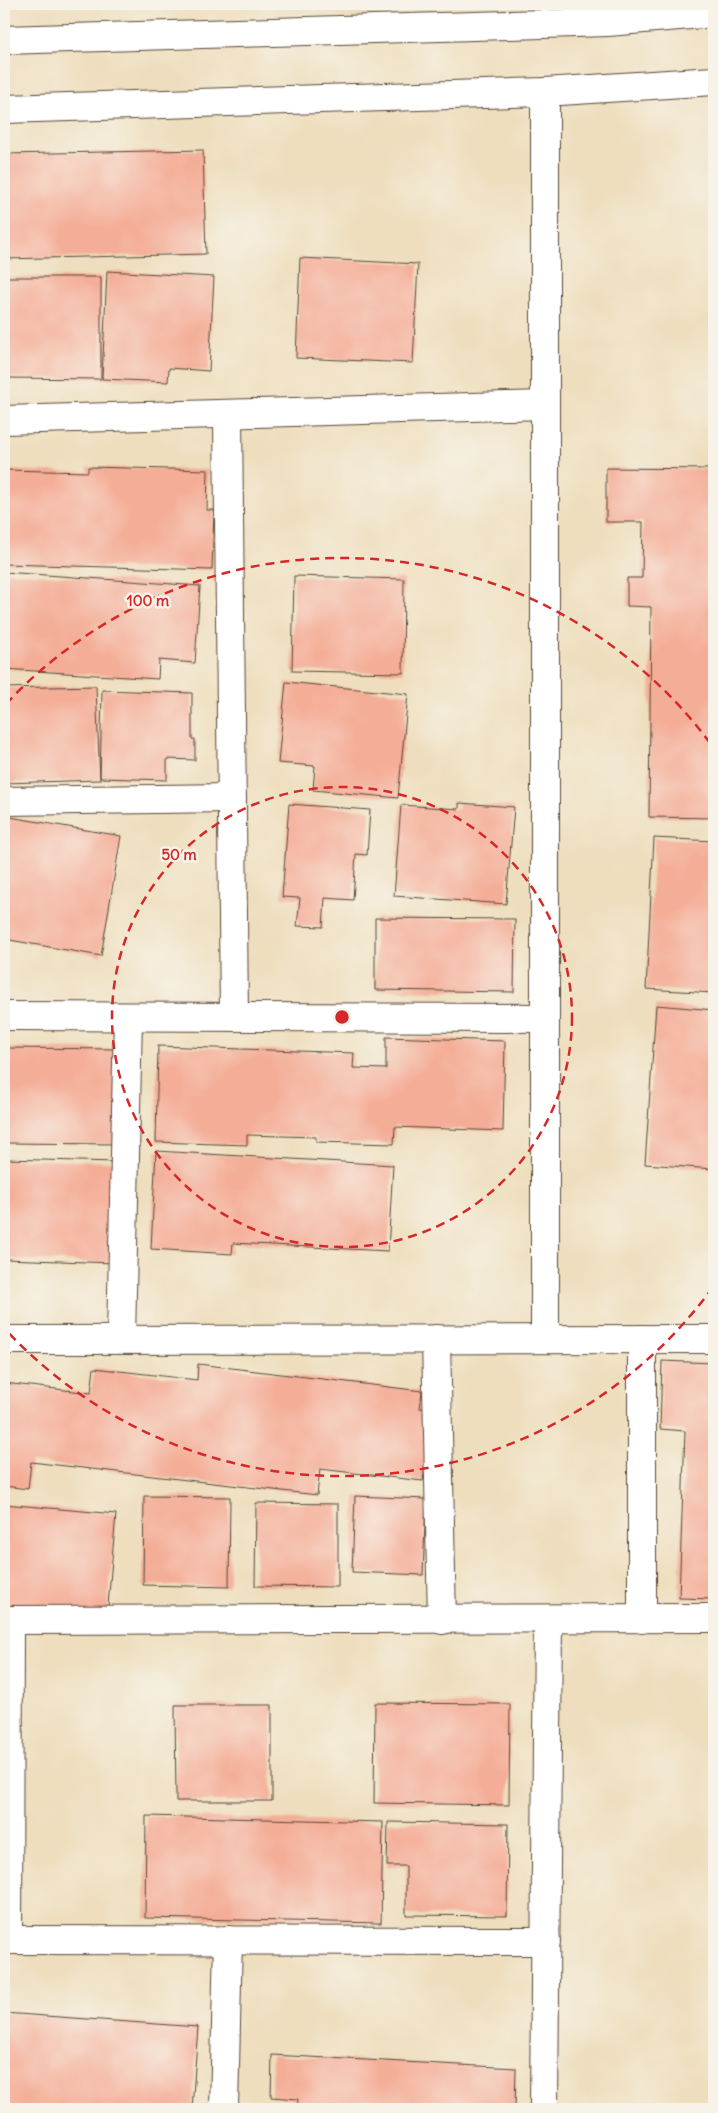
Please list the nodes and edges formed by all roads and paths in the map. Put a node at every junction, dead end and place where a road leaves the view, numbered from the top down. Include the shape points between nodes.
1 (608, 13) edge
2 (714, 13) edge
3 (4, 40) edge
4 (714, 81) edge
5 (544, 92) junction
6 (4, 109) edge
7 (544, 405) junction
8 (228, 414) junction
9 (4, 420) edge
10 (232, 798) junction
11 (4, 801) edge
12 (4, 1016) edge
13 (128, 1016) junction
14 (234, 1017) junction
15 (545, 1018) junction
16 (436, 1339) junction
17 (545, 1339) junction
18 (642, 1339) junction
19 (714, 1339) edge
20 (4, 1340) edge
21 (121, 1340) junction
22 (714, 1618) edge
23 (548, 1619) junction
24 (642, 1619) junction
25 (6, 1620) edge
26 (442, 1620) junction
27 (6, 1940) edge
28 (228, 1940) junction
29 (546, 1941) junction
30 (224, 2109) edge
31 (544, 2109) edge

1 - 2 street
1 - 3 street
4 - 5 street
5 - 6 street
5 - 7 street
7 - 8 street
7 - 15 street
8 - 9 street
8 - 10 street
10 - 11 street
10 - 14 street
12 - 13 street
13 - 14 street
13 - 21 street
14 - 15 street
15 - 17 street
16 - 17 street
16 - 21 street
16 - 26 street
17 - 18 street
18 - 19 street
18 - 24 street
20 - 21 street
22 - 24 street
23 - 24 street
23 - 26 street
23 - 29 street
25 - 26 street
25 - 27 street
27 - 28 street
28 - 29 street
28 - 30 street
29 - 31 street

